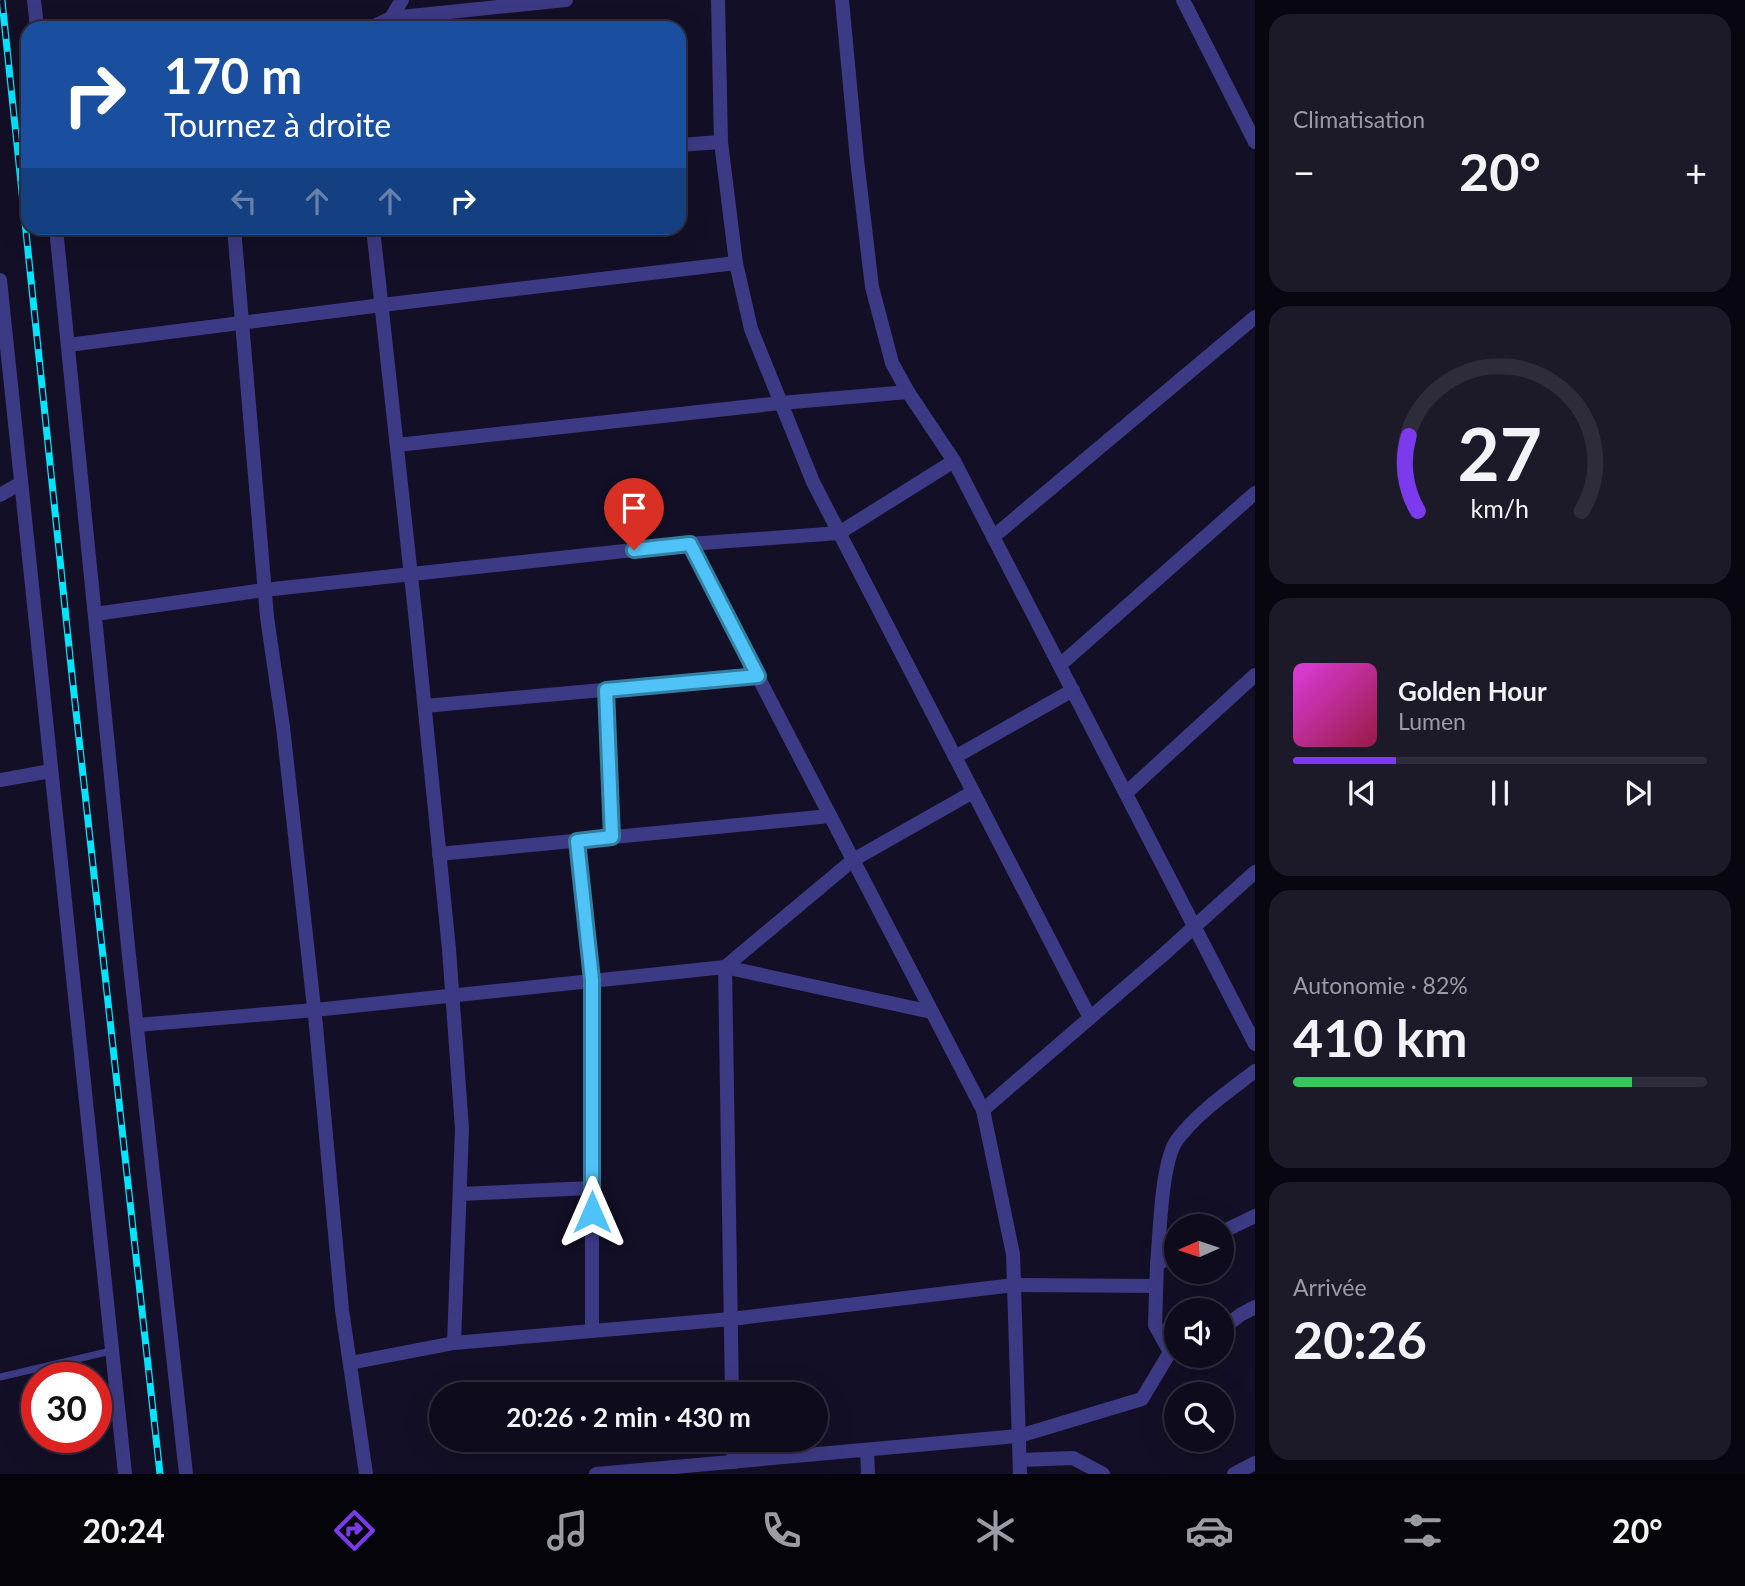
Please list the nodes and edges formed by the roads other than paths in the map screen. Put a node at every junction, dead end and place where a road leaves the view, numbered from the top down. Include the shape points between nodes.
1 (34, 0) edge
2 (402, 0) edge
3 (566, 0) edge
4 (718, 0) edge
5 (842, 0) edge
6 (1183, 0) edge
7 (391, 18) junction
8 (36, 21) edge
9 (385, 21) edge
10 (721, 142) junction
11 (1255, 142) edge
12 (686, 144) edge
13 (58, 235) edge
14 (235, 235) edge
15 (374, 235) edge
16 (736, 263) junction
17 (0, 280) edge
18 (382, 304) junction
19 (1255, 317) edge
20 (241, 322) junction
21 (68, 345) junction
22 (908, 392) junction
23 (781, 402) junction
24 (397, 445) junction
25 (954, 461) junction
26 (21, 483) junction
27 (1255, 493) edge
28 (0, 495) edge
29 (839, 533) junction
30 (993, 537) junction
31 (690, 544) junction
32 (411, 575) junction
33 (264, 590) junction
34 (95, 614) junction
35 (1060, 665) junction
36 (1255, 675) edge
37 (758, 676) junction
38 (606, 690) junction
39 (1073, 691) junction
40 (425, 706) junction
41 (955, 757) junction
42 (51, 771) junction
43 (0, 780) edge
44 (973, 792) junction
45 (1126, 793) junction
46 (830, 816) junction
47 (612, 837) junction
48 (577, 841) junction
49 (439, 854) junction
50 (853, 860) junction
51 (1255, 872) edge
52 (1195, 926) junction
53 (724, 967) junction
54 (592, 980) junction
55 (452, 994) junction
56 (315, 1010) junction
57 (932, 1012) junction
58 (1090, 1018) junction
59 (137, 1025) junction
60 (1255, 1044) edge
61 (1255, 1070) edge
62 (983, 1110) junction
63 (592, 1188) junction
64 (460, 1194) junction
65 (1255, 1216) edge
66 (1234, 1226) edge
67 (1164, 1260) edge
68 (1157, 1264) junction
69 (1014, 1285) junction
70 (1156, 1286) junction
71 (1255, 1307) edge
72 (731, 1318) junction
73 (1234, 1320) edge
74 (592, 1331) junction
75 (1164, 1338) edge
76 (454, 1343) junction
77 (112, 1351) junction
78 (350, 1363) junction
79 (1164, 1365) edge
80 (0, 1377) edge
81 (732, 1382) edge
82 (1019, 1436) junction
83 (867, 1450) junction
84 (734, 1452) edge
85 (734, 1462) junction
86 (1255, 1463) edge
87 (1020, 1467) edge
88 (125, 1474) edge
89 (187, 1474) edge
90 (366, 1474) edge
91 (596, 1474) edge
92 (868, 1474) edge
93 (1103, 1474) edge
94 (1234, 1474) edge

1 - 8 street
2 - 7 street
3 - 7 street
4 - 10 street
5 - 22 street via 872,286 892,363
6 - 11 street
7 - 9 street
10 - 12 street
10 - 16 street
13 - 21 street
14 - 20 street
15 - 18 street
16 - 18 street
16 - 23 street via 751,329
17 - 26 street
18 - 20 street
18 - 24 street
19 - 30 street
20 - 21 street
20 - 33 street
21 - 34 street
22 - 23 street
22 - 25 street
23 - 24 street
23 - 29 street
24 - 32 street
25 - 29 street
25 - 30 street
26 - 28 street
26 - 42 street
27 - 35 street
29 - 31 street
29 - 41 street
30 - 35 street
31 - 32 street
31 - 37 street
32 - 33 street
32 - 40 street
33 - 34 street
33 - 56 street
34 - 59 street
35 - 39 street
36 - 45 street
37 - 38 street
37 - 46 street
38 - 40 street
38 - 47 street
39 - 41 street
39 - 45 street
40 - 49 street
41 - 44 street
42 - 43 street
42 - 77 street
44 - 50 street
44 - 58 street
45 - 52 street
46 - 47 street
46 - 50 street
47 - 48 street
48 - 49 street
48 - 54 street
49 - 55 street
50 - 53 street
50 - 57 street
51 - 52 street
52 - 58 street
52 - 60 street
53 - 54 street
53 - 57 street
53 - 72 street
54 - 55 street
54 - 63 street
55 - 56 street
55 - 64 street via 463,1129
56 - 59 street
56 - 78 street
57 - 62 street
58 - 62 street
59 - 89 street
61 - 68 street via 1176,1141 1167,1162
62 - 69 street via 1013,1254
63 - 64 street
63 - 74 street
64 - 76 street
65 - 66 street
67 - 68 street
68 - 70 street
69 - 70 street
69 - 72 street
69 - 82 street
70 - 75 street via 1155,1325
71 - 73 street
72 - 74 street
72 - 81 street
74 - 76 street
76 - 78 street
77 - 80 lane
77 - 88 street
78 - 90 street
79 - 82 street via 1142,1399
82 - 83 street
82 - 87 street
83 - 85 street
83 - 92 street
84 - 85 street
85 - 91 street
86 - 94 street
87 - 93 street via 1073,1458

